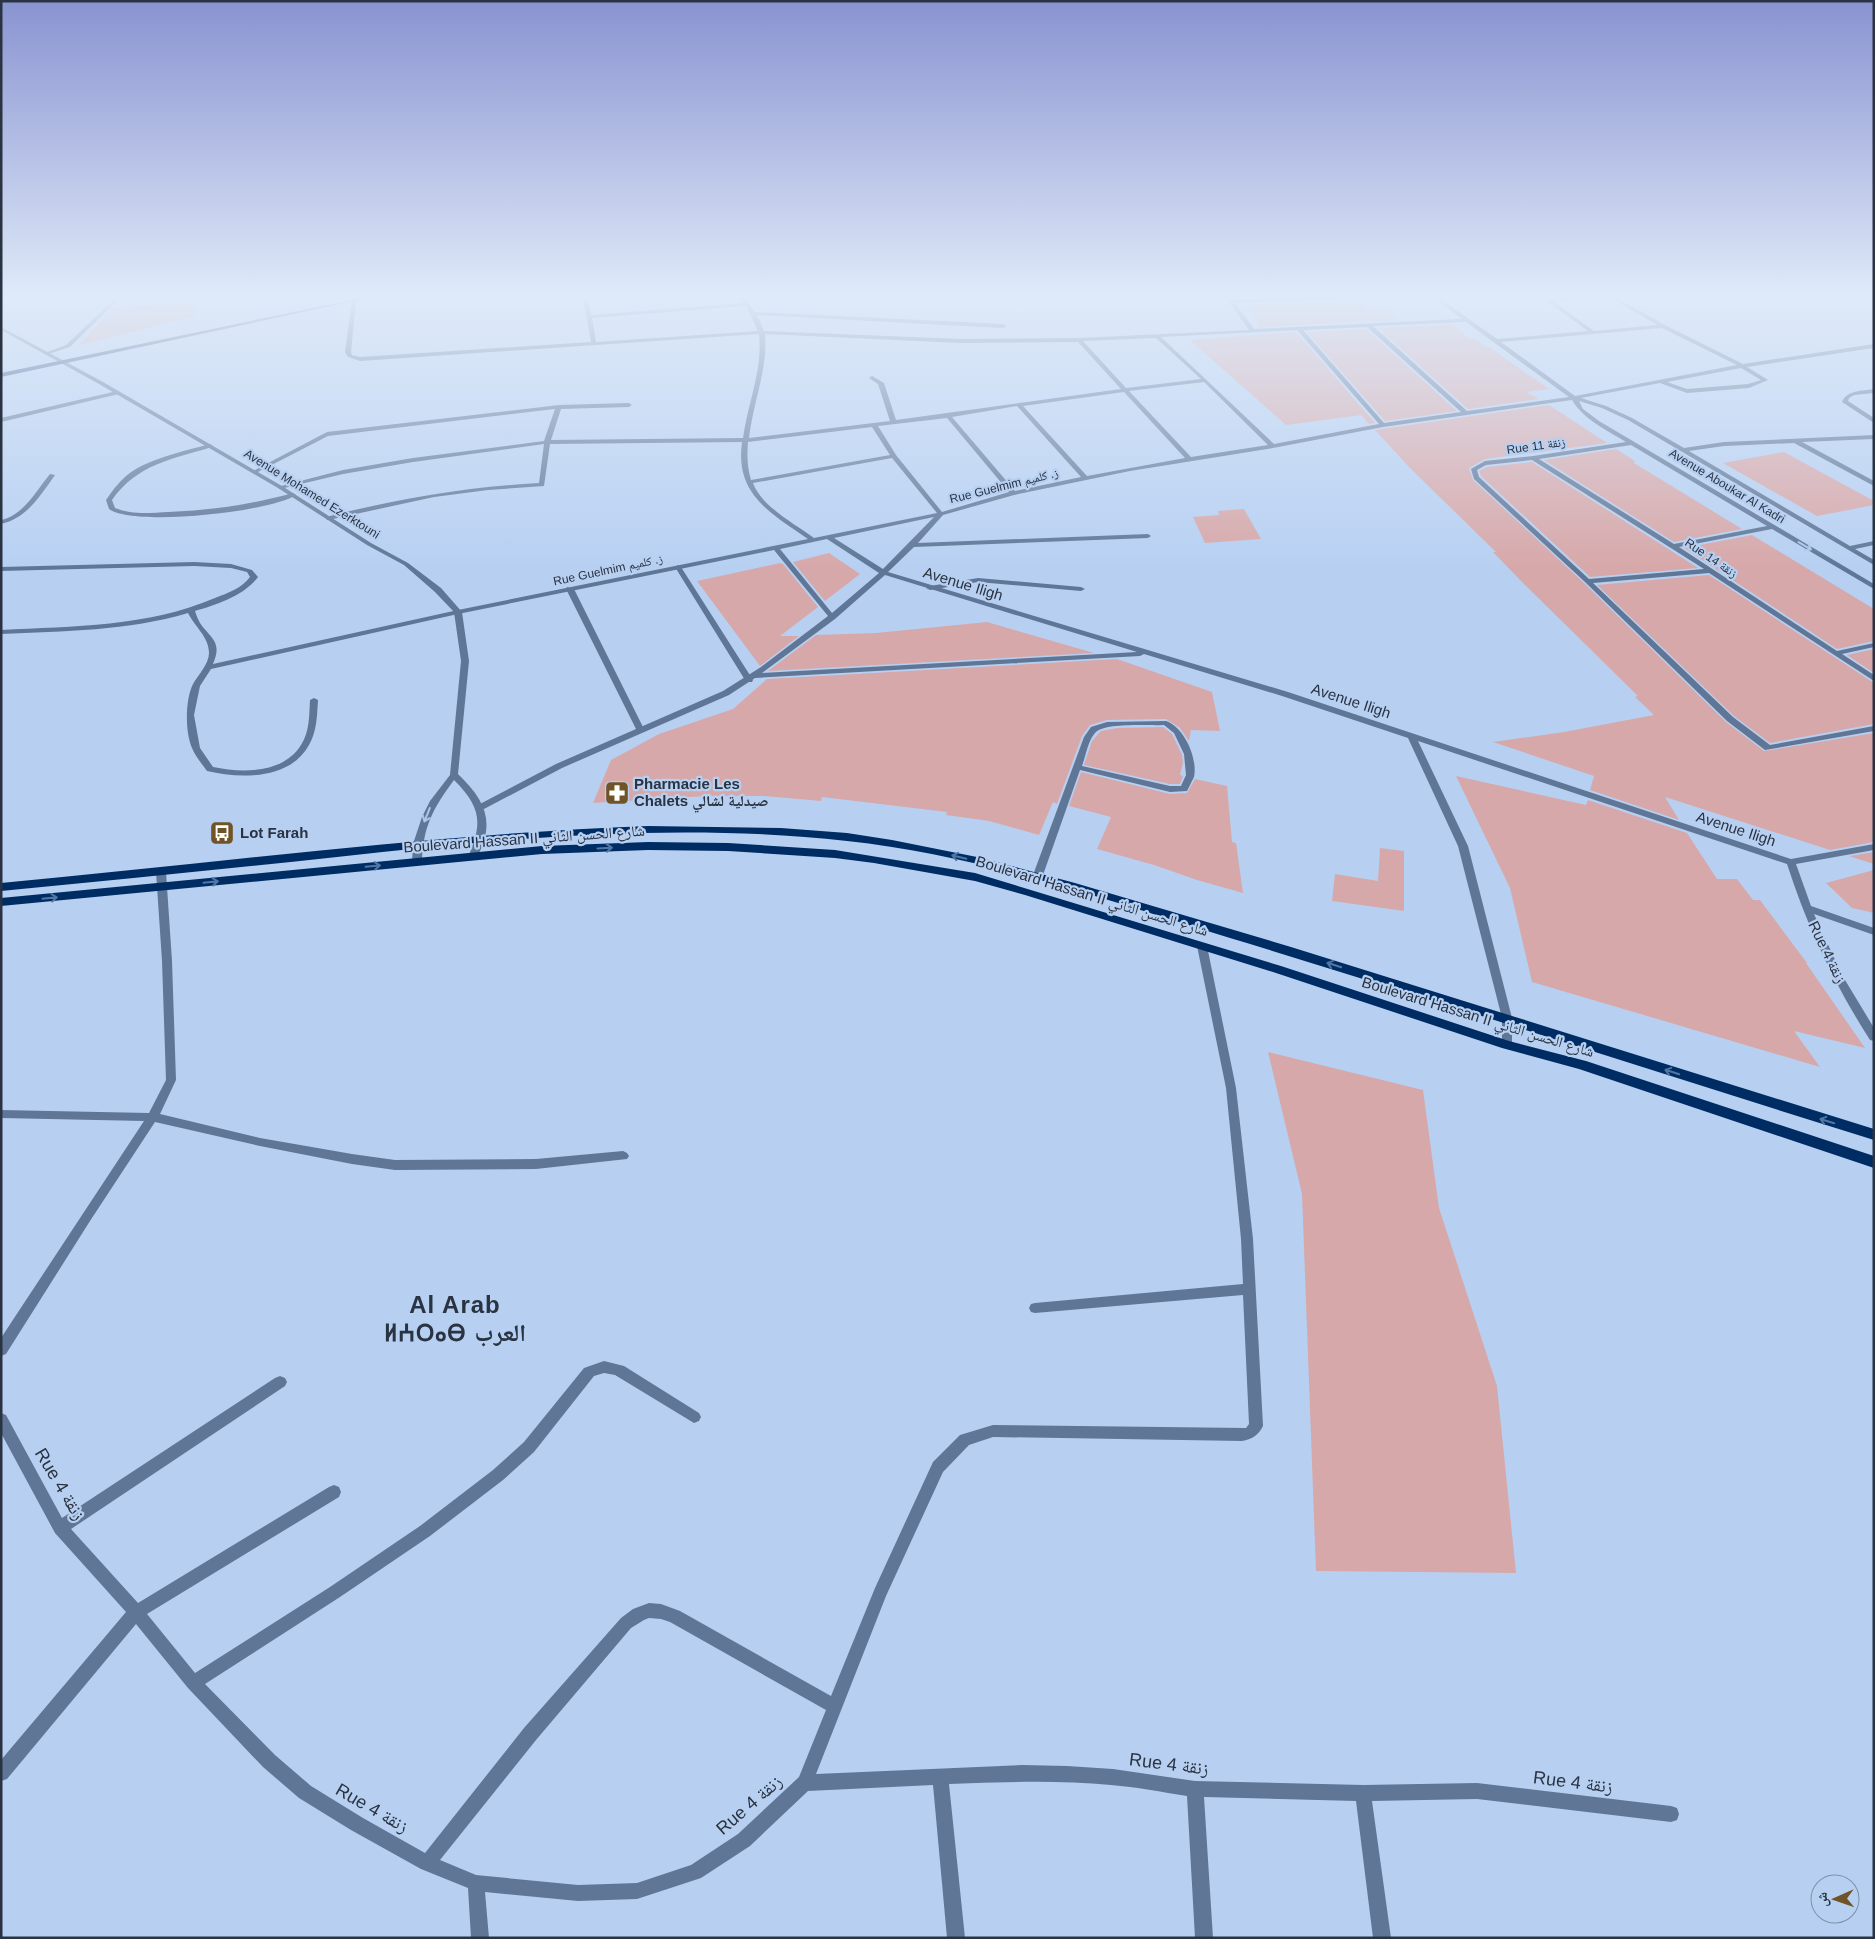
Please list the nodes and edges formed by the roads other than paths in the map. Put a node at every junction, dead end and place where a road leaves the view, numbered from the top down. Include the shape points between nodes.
1 (107, 387) edge
2 (756, 387) edge
3 (882, 387) edge
4 (1122, 387) edge
5 (1144, 387) edge
6 (1213, 387) edge
7 (1350, 387) edge
8 (1437, 387) edge
9 (1560, 387) edge
10 (1627, 387) edge
11 (1674, 387) edge
12 (1735, 387) edge
13 (1124, 390) junction
14 (1874, 392) edge
15 (117, 393) junction
16 (1574, 398) junction
17 (629, 405) dead end
18 (1019, 405) junction
19 (559, 407) junction
20 (1464, 412) junction
21 (948, 416) junction
22 (1, 420) edge
23 (1874, 421) edge
24 (894, 423) junction
25 (874, 425) junction
26 (1383, 425) junction
27 (1874, 437) edge
28 (746, 440) junction
29 (1796, 441) junction
30 (547, 442) junction
31 (1632, 443) junction
32 (210, 446) junction
33 (1273, 446) junction
34 (1683, 450) junction
35 (894, 456) junction
36 (1533, 458) junction
37 (1190, 460) junction
38 (254, 472) junction
39 (52, 475) dead end
40 (1086, 479) junction
41 (748, 482) junction
42 (1872, 482) edge
43 (280, 487) junction
44 (1013, 493) junction
45 (293, 495) junction
46 (941, 514) junction
47 (328, 518) junction
48 (1, 522) edge
49 (1774, 527) junction
50 (827, 536) junction
51 (1148, 536) dead end
52 (812, 539) junction
53 (1874, 543) edge
54 (914, 545) junction
55 (1673, 546) junction
56 (775, 547) junction
57 (1850, 548) junction
58 (1874, 563) edge
59 (678, 567) junction
60 (1, 569) edge
61 (1709, 571) junction
62 (884, 573) junction
63 (1587, 581) junction
64 (1874, 587) edge
65 (930, 588) junction
66 (570, 589) junction
67 (1081, 590) dead end
68 (191, 611) junction
69 (458, 612) junction
70 (832, 617) junction
71 (1, 632) edge
72 (1874, 645) edge
73 (1838, 653) junction
74 (1147, 654) junction
75 (208, 667) junction
76 (752, 678) junction
77 (1874, 679) edge
78 (314, 700) dead end
79 (1874, 728) edge
80 (640, 729) junction
81 (1411, 735) junction
82 (1077, 766) junction
83 (454, 775) junction
84 (481, 806) junction
85 (482, 839) junction
86 (418, 844) junction
87 (1874, 847) edge
88 (474, 857) junction
89 (417, 862) junction
90 (1791, 862) junction
91 (161, 872) junction
92 (1038, 875) junction
93 (1, 886) edge
94 (161, 887) junction
95 (1, 902) edge
96 (1806, 908) junction
97 (1874, 932) edge
98 (1202, 946) junction
99 (1507, 1018) junction
100 (1874, 1037) edge
101 (1507, 1045) junction
102 (1, 1114) edge
103 (154, 1116) junction
104 (1874, 1135) edge
105 (623, 1156) dead end
106 (1874, 1162) edge
107 (1250, 1289) junction
108 (1035, 1308) dead end
109 (1, 1350) edge
110 (280, 1382) dead end
111 (694, 1417) dead end
112 (1, 1419) edge
113 (334, 1492) dead end
114 (60, 1528) junction
115 (136, 1612) junction
116 (192, 1683) junction
117 (835, 1708) junction
118 (1, 1773) edge
119 (940, 1777) junction
120 (805, 1782) junction
121 (1195, 1789) junction
122 (1363, 1793) junction
123 (1671, 1814) dead end
124 (428, 1863) junction
125 (476, 1882) junction
126 (480, 1938) edge
127 (956, 1938) edge
128 (1204, 1938) edge
129 (1382, 1938) edge

1 - 15 street, Avenue Mohamed Ezerktouni
2 - 28 street
3 - 24 street
4 - 13 street
5 - 13 street
6 - 33 street
7 - 26 street
8 - 20 street
9 - 16 street, Avenue Aboukar Al Kadri
10 - 16 street, Rue Guelmim ز. كلميم
11 - 12 street via 1702,391
13 - 18 street
13 - 37 street
14 - 23 street via 1853,394 1845,402
15 - 22 street
15 - 32 street, Avenue Mohamed Ezerktouni
16 - 20 street, Rue Guelmim ز. كلميم
16 - 31 street, Avenue Aboukar Al Kadri via 1581,410
16 - 34 street, Avenue Aboukar Al Kadri via 1618,413
17 - 19 street
18 - 21 street
18 - 40 street
19 - 30 street
19 - 38 street via 327,434
20 - 26 street, Rue Guelmim ز. كلميم
21 - 24 street
21 - 44 street
24 - 25 street
25 - 28 street
25 - 35 street
26 - 33 street, Rue Guelmim ز. كلميم
27 - 29 street
28 - 30 street
28 - 41 street via 744,460
29 - 34 street via 1724,444
29 - 42 street
30 - 43 street via 413,460
30 - 47 street via 542,485 498,486 428,496
31 - 36 street, Rue 11 زنقة
31 - 49 street, Avenue Aboukar Al Kadri
32 - 38 street, Avenue Mohamed Ezerktouni
32 - 45 street via 132,474 108,500 112,509 122,514 138,515 222,512 262,505
33 - 37 street, Rue Guelmim ز. كلميم
34 - 57 street, Avenue Aboukar Al Kadri
35 - 41 street
35 - 46 street
36 - 55 street, Rue 14 زنقة
36 - 63 street, Rue 11 زنقة via 1485,463 1474,469 1476,478
37 - 40 street, Rue Guelmim ز. كلميم
38 - 43 street, Avenue Mohamed Ezerktouni
39 - 48 street via 25,509
40 - 44 street, Rue Guelmim ز. كلميم
41 - 52 street via 763,502
43 - 45 street, Avenue Mohamed Ezerktouni
44 - 46 street, Rue Guelmim ز. كلميم
45 - 47 street, Avenue Mohamed Ezerktouni
46 - 50 street, Rue Guelmim ز. كلميم
46 - 54 street
47 - 69 street, Avenue Mohamed Ezerktouni via 406,564 438,590
49 - 55 street
49 -> 64 street, Avenue Aboukar Al Kadri
50 - 52 street, Rue Guelmim ز. كلميم
50 - 62 street, Avenue Iligh
51 - 54 street
52 - 56 street, Rue Guelmim ز. كلميم
53 - 57 street
54 - 62 street
55 - 61 street, Rue 14 زنقة
56 - 59 street, Rue Guelmim ز. كلميم
56 - 70 street
57 - 58 street, Avenue Aboukar Al Kadri
59 - 66 street, Rue Guelmim ز. كلميم
59 - 76 street
60 - 68 street via 194,564 230,566 250,571 254,577 248,586
61 - 63 street
61 - 73 street, Rue 14 زنقة
62 - 65 street, Avenue Iligh
62 - 70 street
63 - 79 street via 1730,719 1768,748
65 - 67 street via 978,580
65 - 74 street, Avenue Iligh
66 - 69 street, Rue Guelmim ز. كلميم
66 - 80 street
68 - 71 street via 121,625
68 - 75 street via 197,624 210,638 213,655
69 - 75 street, Rue Guelmim ز. كلميم
69 - 83 street via 466,661
70 - 76 street
72 - 73 street
73 - 77 street, Rue 14 زنقة
74 - 76 street
74 - 81 street, Avenue Iligh
75 - 78 street via 196,686 190,715 196,748 210,769 242,772 288,764 299,753 311,731
76 - 80 street via 712,700
80 - 84 street
81 - 90 street, Avenue Iligh
81 - 99 street via 1463,846
82 - 82 street via 1094,728 1107,724 1166,724 1178,732 1188,754 1190,775 1184,789 1170,789
82 - 92 street
83 - 84 street via 472,791
83 -> 86 street via 434,801
84 - 85 street
85 - 86 main road, Boulevard Hassan II شارع الحسن الثاني
85 - 88 street
92 -> 85 main road, Boulevard Hassan II شارع الحسن الثاني via 932,850 795,832 686,828
86 - 89 street
86 - 91 main road, Boulevard Hassan II شارع الحسن الثاني
87 - 90 street, Avenue Iligh
88 - 89 main road, Boulevard Hassan II شارع الحسن الثاني
88 -> 98 main road, Boulevard Hassan II شارع الحسن الثاني via 542,850 648,846 834,854 975,877
94 -> 89 main road, Boulevard Hassan II شارع الحسن الثاني
90 - 96 street, Rue 4 زنقة
91 - 93 main road, Boulevard Hassan II شارع الحسن الثاني
91 - 94 street
99 -> 92 main road, Boulevard Hassan II شارع الحسن الثاني
95 -> 94 main road, Boulevard Hassan II شارع الحسن الثاني
94 - 103 street via 168,961 171,1080
96 - 97 street
96 - 100 street, Rue 4 زنقة via 1858,1015
98 - 101 main road, Boulevard Hassan II شارع الحسن الثاني
98 - 107 street via 1231,1088
99 - 101 street
104 -> 99 main road, Boulevard Hassan II شارع الحسن الثاني
101 - 106 main road, Boulevard Hassan II شارع الحسن الثاني
102 - 103 street
103 - 105 street via 260,1142 395,1165 536,1164
103 - 109 street
107 - 108 street
107 - 117 street via 1256,1426 1250,1433 993,1432 965,1440 938,1467 880,1593
110 - 114 street
111 - 116 street via 619,1370 609,1366 598,1367 589,1372 529,1447 426,1531
112 - 114 street, Rue 4 زنقة
113 - 115 street
114 - 115 street, Rue 4 زنقة
115 - 116 street, Rue 4 زنقة
115 - 118 street
116 - 124 street, Rue 4 زنقة via 269,1761 305,1792
117 - 120 street
117 - 124 street via 675,1616 662,1610 639,1614 626,1623 536,1727
119 - 120 street, Rue 4 زنقة
119 - 121 street, Rue 4 زنقة via 1067,1774
119 - 127 street
120 - 125 street, Rue 4 زنقة via 744,1840 695,1872 637,1890 578,1893
121 - 122 street, Rue 4 زنقة
121 - 128 street
122 - 123 street, Rue 4 زنقة via 1477,1791
122 - 129 street
124 - 125 street, Rue 4 زنقة
125 - 126 street

